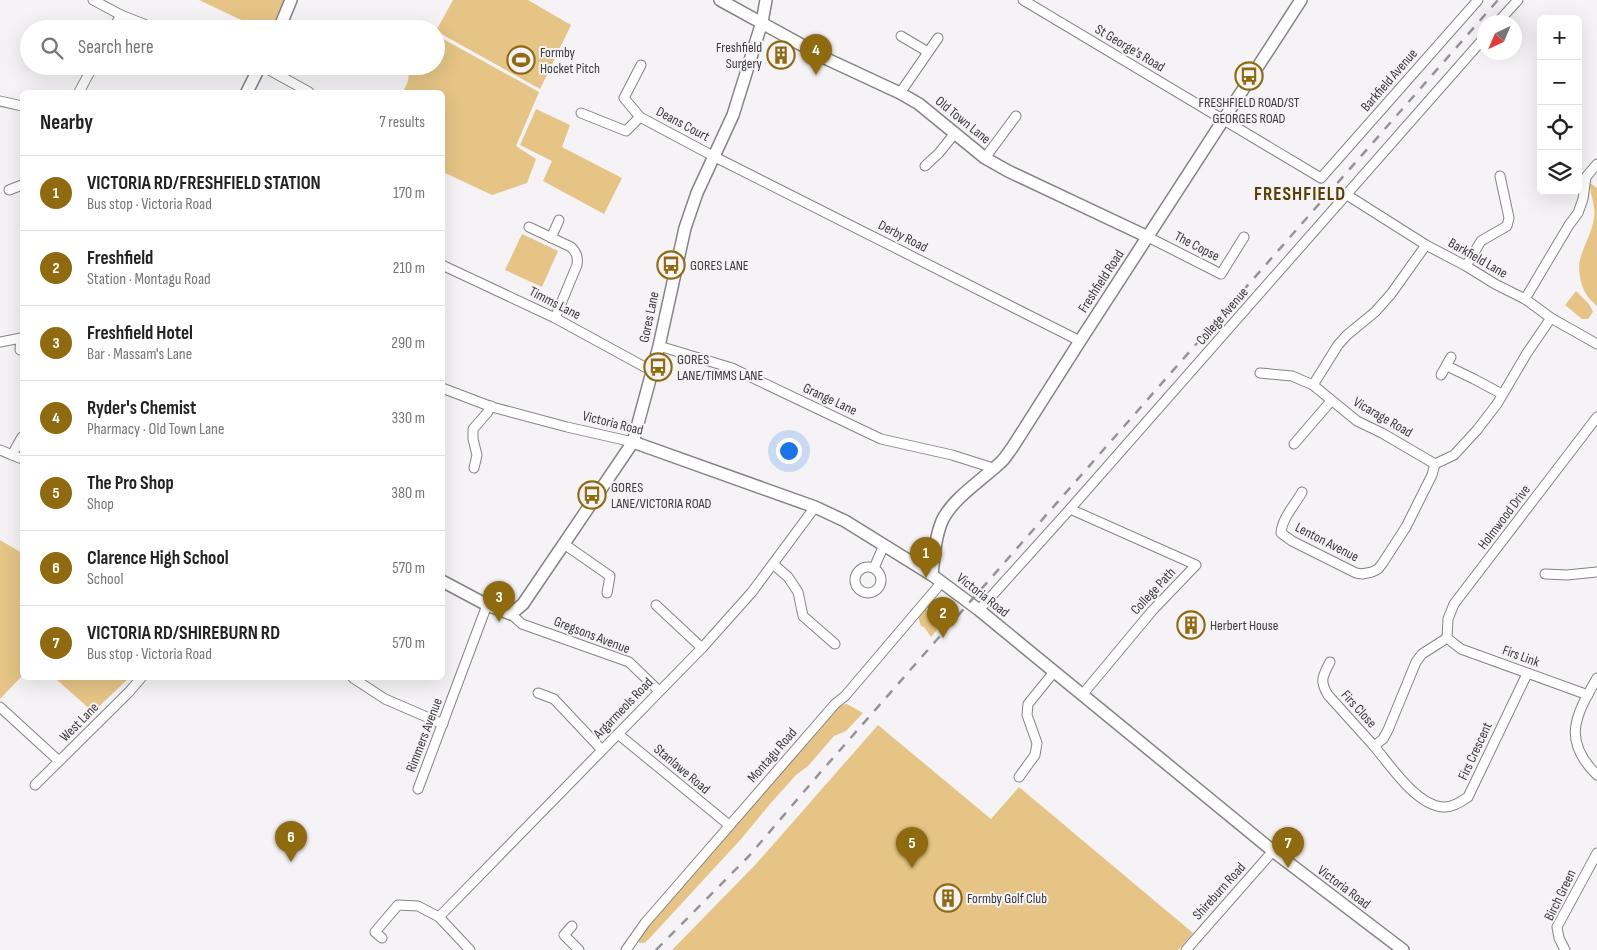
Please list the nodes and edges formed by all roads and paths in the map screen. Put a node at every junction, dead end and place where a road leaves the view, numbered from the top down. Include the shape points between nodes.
1 (93, 0) edge
2 (291, 0) edge
3 (720, 0) edge
4 (766, 0) edge
5 (1023, 0) edge
6 (1301, 0) edge
7 (1478, 0) edge
8 (1518, 0) edge
9 (121, 15) junction
10 (1504, 15) edge
11 (118, 20) edge
12 (134, 20) edge
13 (283, 20) edge
14 (762, 22) junction
15 (901, 36) dead end
16 (938, 38) dead end
17 (1477, 46) edge
18 (928, 52) junction
19 (641, 65) dead end
20 (88, 75) edge
21 (256, 75) edge
22 (278, 75) edge
23 (80, 90) edge
24 (248, 90) edge
25 (305, 90) edge
26 (900, 93) junction
27 (0, 101) edge
28 (20, 106) edge
29 (581, 113) dead end
30 (640, 116) junction
31 (1016, 116) dead end
32 (1223, 120) junction
33 (955, 134) junction
34 (713, 156) junction
35 (985, 158) junction
36 (1597, 164) edge
37 (925, 166) dead end
38 (1582, 175) edge
39 (1500, 176) dead end
40 (20, 186) edge
41 (9, 190) dead end
42 (1347, 195) junction
43 (559, 220) dead end
44 (529, 227) dead end
45 (1148, 236) junction
46 (1244, 237) dead end
47 (551, 238) junction
48 (1426, 245) junction
49 (445, 266) edge
50 (1466, 266) junction
51 (1525, 299) junction
52 (555, 318) junction
53 (1551, 318) junction
54 (20, 338) edge
55 (1080, 341) junction
56 (0, 342) edge
57 (1597, 344) edge
58 (659, 346) junction
59 (1451, 358) dead end
60 (1447, 366) junction
61 (652, 371) junction
62 (1260, 373) dead end
63 (1441, 375) dead end
64 (1313, 385) junction
65 (445, 389) edge
66 (1502, 394) junction
67 (1331, 401) junction
68 (491, 406) junction
69 (1597, 417) edge
70 (20, 441) edge
71 (633, 442) junction
72 (1294, 444) dead end
73 (0, 450) edge
74 (12, 456) junction
75 (20, 458) edge
76 (1435, 464) junction
77 (474, 468) dead end
78 (993, 468) junction
79 (1302, 492) dead end
80 (815, 507) junction
81 (1070, 509) junction
82 (564, 544) junction
83 (884, 545) junction
84 (773, 564) junction
85 (874, 568) dead end
86 (1597, 572) edge
87 (1546, 574) dead end
88 (932, 575) junction
89 (942, 582) junction
90 (445, 583) edge
91 (607, 593) dead end
92 (656, 605) dead end
93 (487, 606) junction
94 (979, 610) junction
95 (511, 614) junction
96 (1447, 638) junction
97 (835, 644) dead end
98 (702, 648) junction
99 (1330, 662) dead end
100 (1054, 672) junction
101 (1527, 674) junction
102 (1597, 678) edge
103 (139, 680) edge
104 (356, 680) edge
105 (659, 690) junction
106 (538, 693) dead end
107 (1082, 695) junction
108 (1588, 695) junction
109 (0, 706) edge
110 (443, 724) junction
111 (618, 734) junction
112 (1374, 746) junction
113 (602, 750) junction
114 (60, 761) junction
115 (1597, 775) edge
116 (1019, 776) dead end
117 (35, 785) dead end
118 (418, 790) dead end
119 (729, 825) junction
120 (1273, 851) junction
121 (1597, 853) edge
122 (439, 918) junction
123 (572, 926) dead end
124 (382, 938) dead end
125 (470, 950) edge
126 (579, 950) edge
127 (626, 950) edge
128 (1186, 950) edge
129 (1403, 950) edge
130 (1565, 950) edge

1 - 9 street
2 - 13 street
3 - 14 street, Old Town Lane
4 - 14 street, Gores Lane
5 - 32 street, St George's Road
6 - 32 street, Freshfield Road
7 - 32 street, Barkfield Avenue via 1321,178
8 - 10 street
9 - 11 street
9 - 12 street
14 - 26 street, Old Town Lane via 829,60
14 - 34 street, Gores Lane via 733,115
15 - 18 street
16 - 18 street
17 - 42 street, College Avenue
18 - 26 street
19 - 30 street, Deans Court via 624,98
20 - 23 street
21 - 24 street
22 - 25 street
26 - 33 street, Old Town Lane via 919,104
27 - 28 street
29 - 30 street, Deans Court via 626,131
30 - 34 street, Deans Court
31 - 35 street
32 - 45 street, Freshfield Road
33 - 35 street, Old Town Lane
33 - 37 street
34 - 55 street, Derby Road
34 - 58 street, Gores Lane via 685,228
35 - 45 street, Old Town Lane via 1018,177
36 - 38 street
38 - 51 street via 1583,200 1578,213
39 - 50 street via 1509,218 1507,226 1481,241
40 - 41 street
42 - 48 street, Barkfield Lane
42 - 81 street, College Avenue
43 - 47 street
44 - 47 street
45 - 46 street, The Copse via 1221,274
45 - 55 street, Freshfield Road
47 - 52 street via 572,248 578,258
48 - 50 street, Barkfield Lane
48 - 64 street via 1391,294 1338,345
49 - 52 street, Timms Lane
50 - 51 street, Barkfield Lane
51 - 53 street, Barkfield Lane
52 - 61 street, Timms Lane
53 - 57 street, Barkfield Lane
53 - 66 street
54 - 56 street
55 - 78 street, Freshfield Road via 1012,448
58 - 61 street, Gores Lane
58 - 78 street, Grange Lane via 732,368 881,439
59 - 60 street
60 - 63 street
60 - 66 street
61 - 71 street, Gores Lane
62 - 64 street, Vicarage Road via 1292,376
64 - 67 street, Vicarage Road
65 - 68 street, Victoria Road
66 - 76 street via 1477,430 1454,455
67 - 72 street
67 - 76 street, Vicarage Road via 1357,421
68 - 71 street, Victoria Road
68 - 77 street via 473,430 477,455
69 - 96 street, Holmwood Drive via 1454,604 1448,619
70 - 74 street
71 - 80 street, Victoria Road
71 - 82 street, Gores Lane
73 - 74 street
74 - 75 street
76 - 79 street, Lenton Avenue via 1426,489 1402,534 1378,569 1366,574 1343,567 1281,533 1285,519
78 - 88 street, Freshfield Road via 974,484 943,520
80 - 83 street, Victoria Road
80 - 84 street, Argarmeols Road
81 - 94 street, College Avenue
81 - 107 street, College Path via 1196,565 1152,611
82 - 91 street via 610,576
82 - 95 street, Gores Lane via 523,604
83 - 85 street
83 - 88 street, Victoria Road
84 - 97 street via 788,577 798,592 803,616
84 - 98 street, Argarmeols Road
86 - 87 street
88 - 89 street, Victoria Road
89 - 94 street, Victoria Road
89 - 119 street, Montagu Road
90 - 93 street
92 - 98 street
93 - 95 street
93 - 110 street, Rimmers Avenue
94 - 100 street, Victoria Road
95 - 105 street, Gregsons Avenue via 522,624 629,662
96 - 101 street, Firs Link via 1461,649
96 - 112 street via 1422,654 1416,662 1388,730
98 - 105 street, Argarmeols Road
99 - 112 street, Firs Close via 1322,677 1323,686
100 - 107 street, Victoria Road
100 - 116 street via 1028,704 1027,715 1037,743 1034,755
101 - 108 street, Firs Link
101 - 112 street, Firs Crescent via 1468,797 1458,803 1445,808 1428,803 1398,775
102 - 108 street
103 - 114 street, West Lane
104 - 110 street via 385,699
105 - 111 street, Argarmeols Road
106 - 113 street via 554,699
107 - 120 street, Victoria Road
108 - 115 street via 1574,731 1582,757
109 - 114 street
110 - 118 street, Rimmers Avenue
111 - 113 street, Argarmeols Road
111 - 119 street, Stanlawe Road
113 - 122 street, Argarmeols Road
114 - 117 street, West Lane
119 - 127 street, Montagu Road via 645,923
120 - 128 street, Shireburn Road
120 - 129 street, Victoria Road
121 - 130 street, Birch Green via 1557,927
122 - 124 street via 418,906 398,905 375,932
122 - 125 street
123 - 126 street via 559,937

